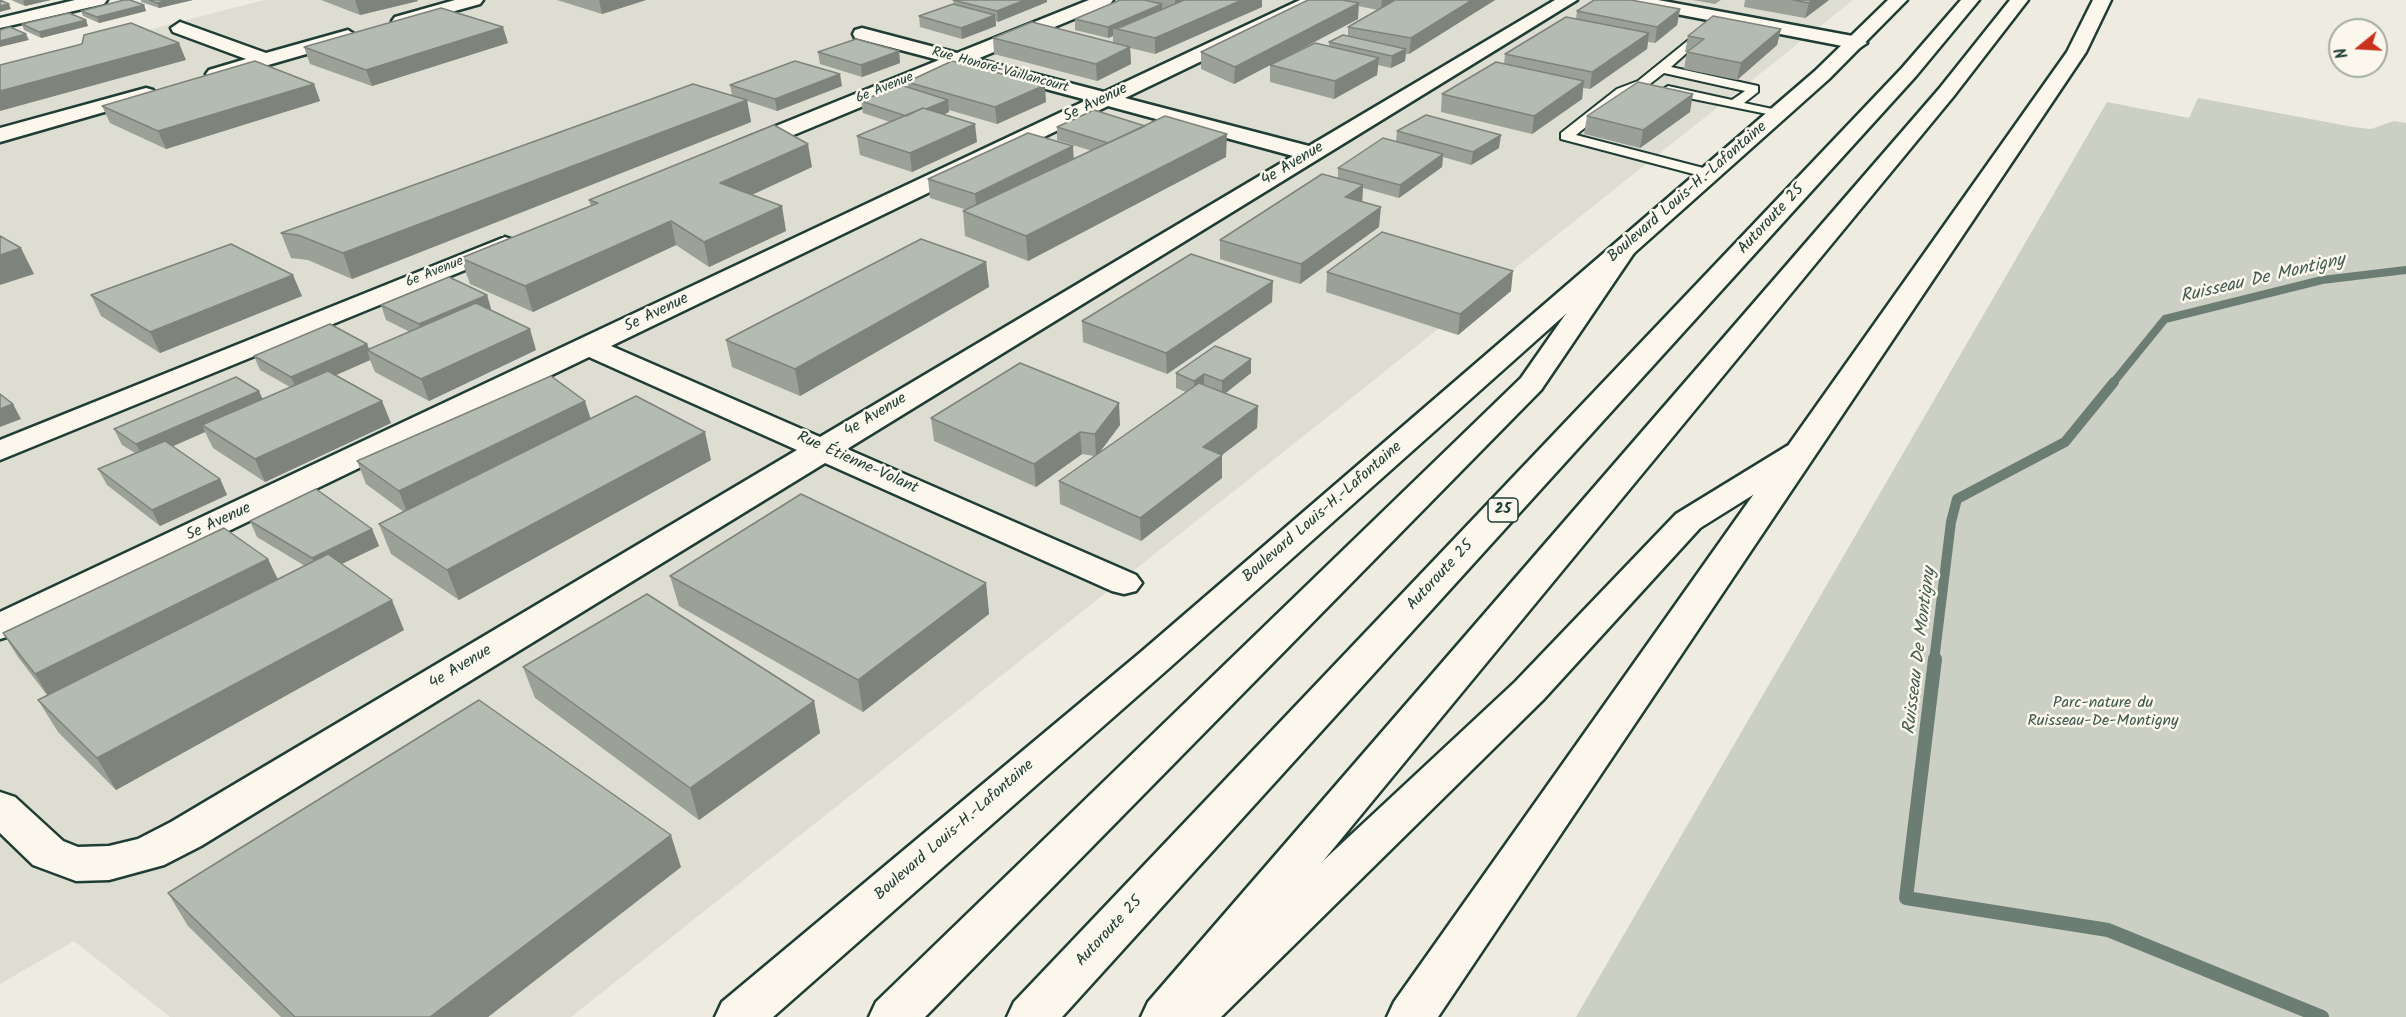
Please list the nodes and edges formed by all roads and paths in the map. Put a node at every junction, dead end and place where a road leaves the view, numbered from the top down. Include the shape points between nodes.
1 (98, 0) edge
2 (474, 0) edge
3 (1104, 0) edge
4 (1314, 0) edge
5 (1568, 0) edge
6 (1630, 0) edge
7 (1898, 0) edge
8 (1970, 0) edge
9 (2019, 0) edge
10 (2102, 0) edge
11 (1717, 22) junction
12 (0, 23) edge
13 (180, 28) dead end
14 (862, 34) dead end
15 (1858, 43) junction
16 (959, 59) junction
17 (266, 60) junction
18 (1662, 69) junction
19 (200, 78) edge
20 (1642, 84) junction
21 (166, 88) edge
22 (1107, 99) junction
23 (1735, 104) junction
24 (1778, 114) junction
25 (0, 135) edge
26 (1312, 154) junction
27 (716, 158) edge
28 (1710, 174) junction
29 (529, 235) edge
30 (1623, 250) junction
31 (589, 347) junction
32 (823, 448) junction
33 (0, 451) edge
34 (1798, 453) junction
35 (1124, 584) dead end
36 (0, 627) edge
37 (0, 808) edge
38 (739, 1017) edge
39 (893, 1017) edge
40 (1031, 1017) edge
41 (1165, 1017) edge
42 (1188, 1017) edge
43 (1411, 1017) edge

1 - 12 main road
2 - 17 main road
3 - 16 main road, 6e Avenue
4 - 22 main road, 5e Avenue
5 - 26 main road, 4e Avenue
6 - 11 main road
7 - 15 main road, Boulevard Louis-H.-Lafontaine
8 - 40 main road, Autoroute 25 / 25 via 1909,72
9 - 41 main road via 1953,85
10 - 34 main road via 2076,52
11 - 15 main road via 1768,26
11 - 18 lane
13 - 17 main road
14 - 16 main road, Rue Honoré-Vaillancourt
15 - 24 main road, Boulevard Louis-H.-Lafontaine
16 - 22 main road, Rue Honoré-Vaillancourt
16 - 27 main road, 6e Avenue
17 - 19 main road
18 - 20 lane
18 - 23 lane via 1754,89
20 - 23 lane
20 - 28 lane via 1621,92 1566,136
21 - 25 main road
22 - 26 main road, Rue Honoré-Vaillancourt
22 - 31 main road, 5e Avenue
23 - 24 lane
24 - 28 main road, Boulevard Louis-H.-Lafontaine
26 - 32 main road, 4e Avenue
28 - 30 main road, Boulevard Louis-H.-Lafontaine
29 - 33 main road, 6e Avenue
30 - 38 main road, Boulevard Louis-H.-Lafontaine
30 - 39 main road via 1531,384
31 - 32 main road, Rue Étienne-Volant
31 - 36 main road, 5e Avenue
32 - 35 main road, Rue Étienne-Volant
32 - 37 main road, 4e Avenue via 149,853 109,863 76,864 48,853
34 - 42 main road via 1688,521 1529,691
34 - 43 main road

